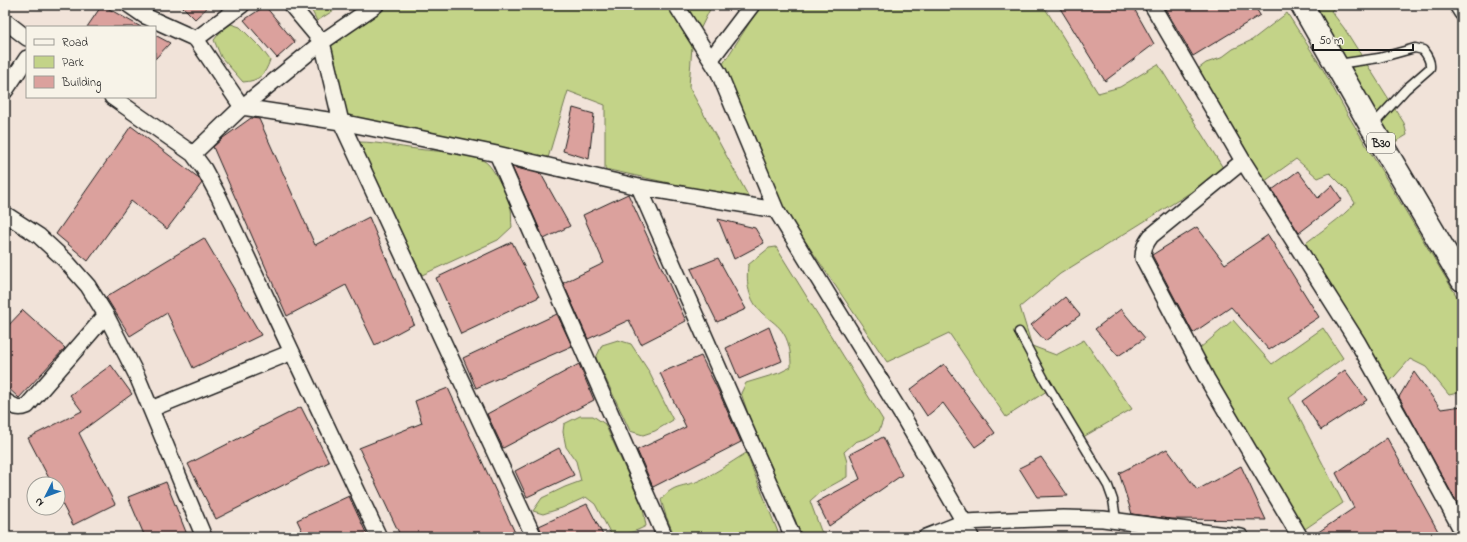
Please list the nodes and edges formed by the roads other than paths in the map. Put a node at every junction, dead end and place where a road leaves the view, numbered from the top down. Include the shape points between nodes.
1 (129, 5) edge
2 (242, 5) edge
3 (291, 5) edge
4 (376, 5) edge
5 (676, 5) edge
6 (752, 5) edge
7 (1152, 5) edge
8 (1457, 5) edge
9 (1306, 7) edge
10 (1462, 13) edge
11 (5, 21) edge
12 (26, 37) edge
13 (196, 39) junction
14 (322, 42) junction
15 (711, 59) junction
16 (26, 60) edge
17 (1336, 64) junction
18 (5, 91) edge
19 (113, 98) edge
20 (242, 107) junction
21 (341, 122) junction
22 (1372, 126) junction
23 (193, 154) junction
24 (496, 154) junction
25 (1243, 161) junction
26 (639, 187) junction
27 (776, 210) junction
28 (5, 214) edge
29 (1462, 280) edge
30 (106, 315) junction
31 (1019, 332) dead end
32 (292, 352) junction
33 (5, 401) edge
34 (151, 409) junction
35 (1116, 519) junction
36 (964, 522) junction
37 (1462, 531) edge
38 (1293, 535) edge
39 (204, 537) edge
40 (379, 537) edge
41 (534, 537) edge
42 (665, 537) edge
43 (793, 537) edge
44 (926, 537) edge
45 (971, 537) edge
46 (1241, 537) edge

1 - 13 street via 145,16
2 - 13 street
3 - 14 street
4 - 14 street
5 - 15 street
6 - 15 street
7 - 25 street
8 - 10 street
9 - 17 highway, B30
11 - 12 street
13 - 20 street
14 - 20 street
14 - 21 street
15 - 27 street
16 - 18 street
17 - 22 highway, B30
17 - 22 lane via 1379,58 1415,48 1423,50 1427,55 1430,68 1406,89
19 - 23 street
20 - 21 street
20 - 23 street
21 - 24 street
21 - 41 street
22 - 29 highway, B30
23 - 32 street via 220,197
24 - 26 street
24 - 42 street
25 - 37 street via 1356,341
25 - 38 street via 1151,236 1145,244 1143,258 1206,379
26 - 27 street
26 - 43 street
27 - 36 street via 905,420
28 - 30 street via 39,236 65,260 88,286
30 - 33 street via 27,406 16,408
30 - 34 street
31 - 35 lane via 1108,486
32 - 34 street
32 - 40 street
34 - 39 street
35 - 36 street via 1063,518
35 - 46 street
36 - 44 street
36 - 45 street

